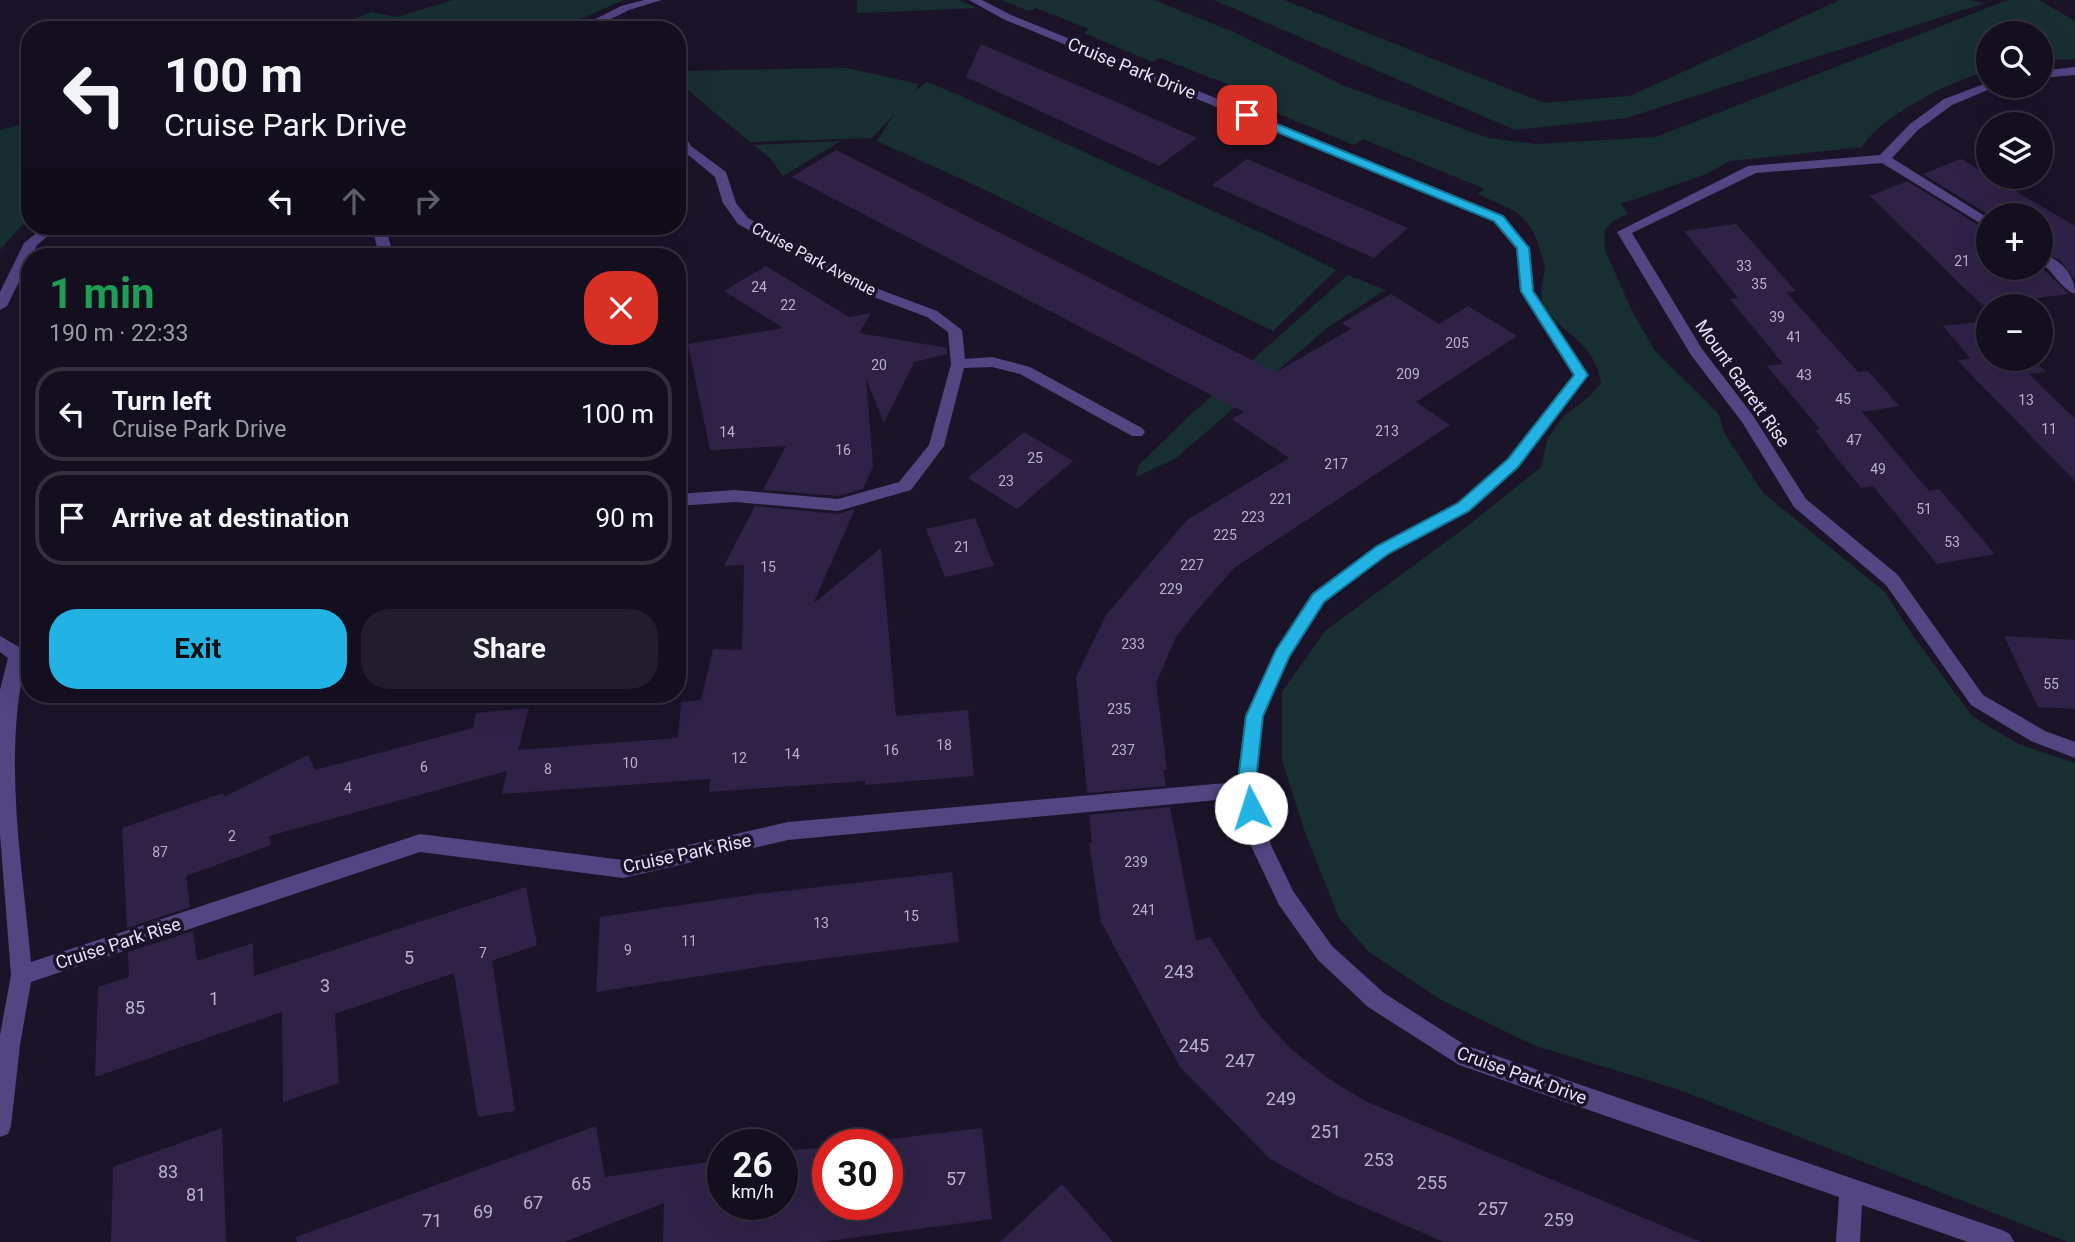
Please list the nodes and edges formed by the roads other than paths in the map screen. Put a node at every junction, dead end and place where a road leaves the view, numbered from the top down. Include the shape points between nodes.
1 (657, 0) edge
2 (974, 0) edge
3 (598, 21) edge
4 (2075, 71) edge
5 (2053, 74) edge
6 (1976, 92) edge
7 (686, 148) edge
8 (1884, 159) junction
9 (1976, 216) edge
10 (41, 235) edge
11 (29, 248) edge
12 (21, 263) edge
13 (2053, 264) edge
14 (2075, 290) edge
15 (0, 306) edge
16 (958, 364) junction
17 (1137, 432) dead end
18 (686, 499) edge
19 (0, 643) edge
20 (21, 652) edge
21 (21, 660) edge
22 (2075, 750) edge
23 (1246, 789) junction
24 (22, 975) junction
25 (0, 1126) edge
26 (1851, 1188) junction
27 (1848, 1242) edge
28 (2002, 1242) edge

1 - 3 street
2 - 23 street, Cruise Park Drive via 1498,219 1523,248 1527,291 1581,375 1513,463 1464,507 1382,550 1318,598 1282,654 1254,716
4 - 5 street
6 - 8 street via 1948,102 1914,127
7 - 16 street, Cruise Park Avenue via 721,175 730,203 743,221 869,290 932,314 955,330
8 - 9 street
8 - 22 street, Mount Garrett Rise via 1753,169 1624,232 1696,352 1747,418 1800,503 1892,580 1977,700 2038,736
10 - 11 street
12 - 15 street
13 - 14 street
16 - 17 street via 992,362 1025,370
16 - 18 street, Cruise Park Avenue via 936,446 905,486 838,505 735,496
19 - 20 street
21 - 24 street via 9,690 5,777
23 - 24 street, Cruise Park Rise via 788,831 623,869 420,843
23 - 26 street, Cruise Park Drive via 1261,846 1286,898 1325,953 1377,1000 1459,1054
24 - 25 street
26 - 27 street
26 - 28 street, Cruise Park Drive

